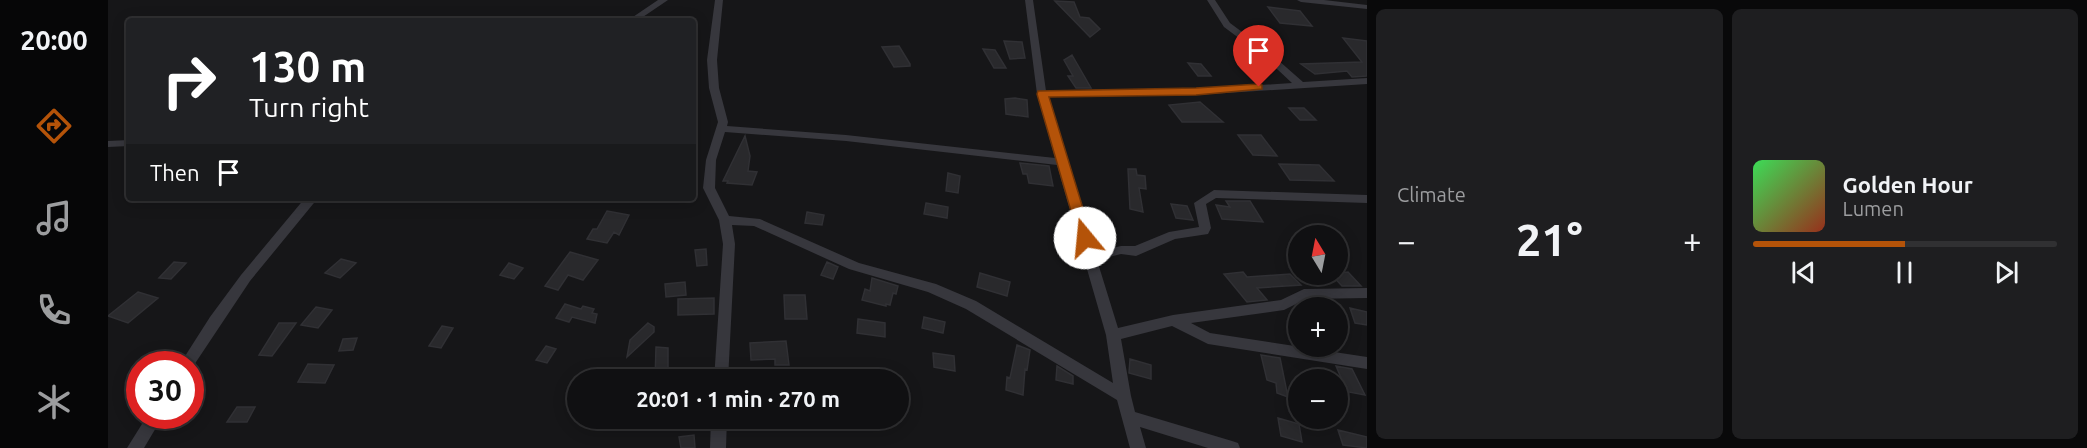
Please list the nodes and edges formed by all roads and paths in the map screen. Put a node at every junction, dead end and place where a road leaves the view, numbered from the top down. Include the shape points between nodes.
1 (664, 0) edge
2 (719, 0) edge
3 (1029, 0) edge
4 (1210, 0) edge
5 (1301, 0) edge
6 (1367, 7) edge
7 (636, 18) edge
8 (1367, 81) edge
9 (1300, 85) junction
10 (1042, 94) junction
11 (721, 129) junction
12 (126, 143) edge
13 (108, 144) edge
14 (1061, 162) junction
15 (1367, 199) edge
16 (309, 201) edge
17 (725, 220) junction
18 (1091, 257) junction
19 (1367, 293) edge
20 (1173, 320) junction
21 (1113, 335) junction
22 (195, 351) edge
23 (1367, 363) edge
24 (722, 369) edge
25 (1123, 396) junction
26 (1128, 417) junction
27 (147, 429) edge
28 (719, 429) edge
29 (135, 448) edge
30 (718, 448) edge
31 (1138, 448) edge
32 (1232, 448) edge

1 - 7 street
2 - 11 street via 712,60
3 - 10 street
4 - 9 street via 1227,26
5 - 6 street
8 - 9 street
9 - 10 street via 1196,92
10 - 14 street
11 - 14 street via 846,138
11 - 17 street via 711,160 709,189
12 - 13 street
14 - 18 street
15 - 18 street via 1214,194 1200,203 1204,231 1173,235 1136,251
16 - 22 street via 268,248
17 - 24 street via 729,244
17 - 25 street via 756,222 854,266 931,288 971,305
18 - 21 street
19 - 20 street via 1304,294 1284,305
20 - 21 street
20 - 23 street via 1208,338
21 - 25 street
25 - 26 street
26 - 31 street
26 - 32 street
27 - 29 street
28 - 30 street

